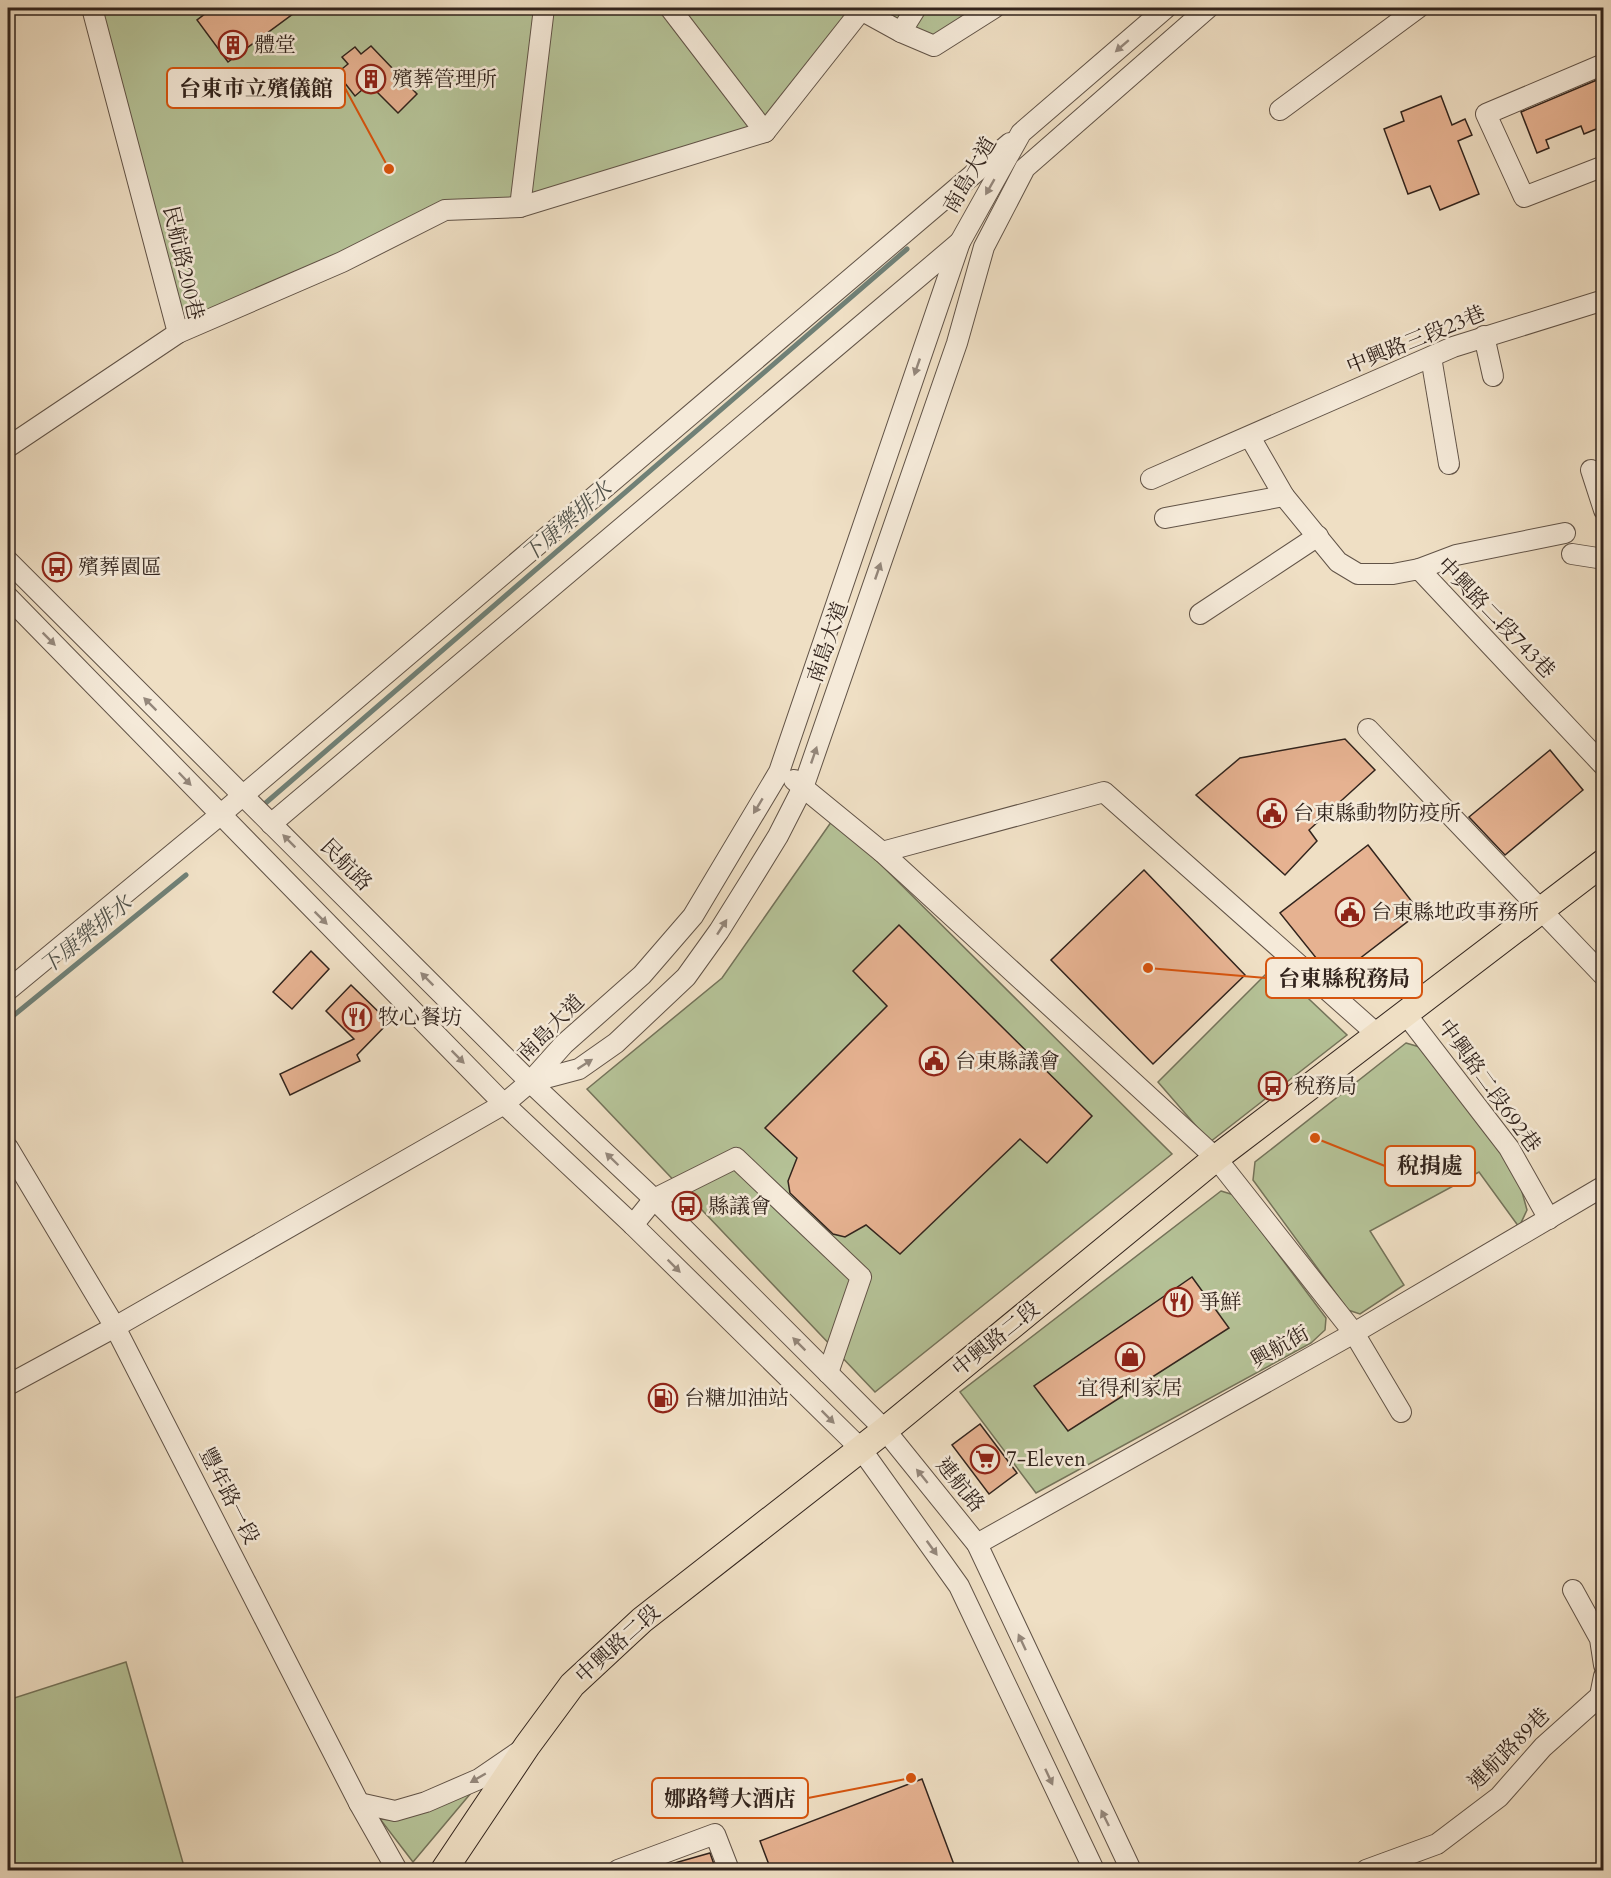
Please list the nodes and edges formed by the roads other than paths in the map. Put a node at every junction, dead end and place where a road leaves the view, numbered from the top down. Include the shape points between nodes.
1 (93, 8) edge
2 (544, 8) edge
3 (670, 8) edge
4 (862, 8) edge
5 (916, 8) edge
6 (994, 8) edge
7 (1166, 8) edge
8 (1208, 8) edge
9 (1418, 8) edge
10 (901, 32) junction
11 (1604, 64) edge
12 (1280, 110) dead end
13 (765, 132) junction
14 (1021, 133) junction
15 (1604, 166) edge
16 (520, 207) junction
17 (960, 242) junction
18 (1604, 300) edge
19 (178, 333) junction
20 (1484, 336) junction
21 (1431, 357) junction
22 (1493, 376) dead end
23 (1250, 437) junction
24 (8, 447) edge
25 (1449, 464) dead end
26 (1591, 470) dead end
27 (1151, 479) dead end
28 (1284, 496) junction
29 (1604, 510) edge
30 (1164, 518) dead end
31 (1565, 533) dead end
32 (1318, 537) junction
33 (1572, 554) dead end
34 (1604, 559) edge
35 (8, 561) edge
36 (1419, 569) junction
37 (8, 597) edge
38 (1200, 614) dead end
39 (1368, 729) dead end
40 (1604, 766) edge
41 (779, 772) junction
42 (804, 785) junction
43 (242, 795) junction
44 (219, 815) junction
45 (271, 824) junction
46 (882, 852) junction
47 (1604, 862) edge
48 (1541, 911) junction
49 (1604, 976) edge
50 (8, 990) edge
51 (1405, 1013) junction
52 (1378, 1035) junction
53 (530, 1082) junction
54 (504, 1104) junction
55 (8, 1148) edge
56 (1216, 1158) junction
57 (1604, 1186) edge
58 (654, 1199) junction
59 (1549, 1219) junction
60 (633, 1224) junction
61 (115, 1327) junction
62 (1354, 1333) junction
63 (828, 1373) junction
64 (8, 1385) edge
65 (1401, 1412) dead end
66 (885, 1430) junction
67 (861, 1449) junction
68 (977, 1544) junction
69 (1573, 1590) dead end
70 (1604, 1665) edge
71 (1604, 1676) edge
72 (1062, 1728) junction
73 (1032, 1740) junction
74 (527, 1746) junction
75 (359, 1803) junction
76 (398, 1870) edge
77 (444, 1870) edge
78 (618, 1870) edge
79 (729, 1870) edge
80 (1094, 1870) edge
81 (1131, 1870) edge
82 (1366, 1870) edge

1 - 19 street, 民航路200巷
2 - 16 street
3 - 13 street
4 - 10 street
4 - 13 street
5 - 10 street
6 - 10 street via 934,46
7 -> 14 street, 南島大道
42 -> 8 street, 南島大道 via 957,343 984,248 1009,198 1025,168
9 - 12 street
11 - 15 street via 1486,114 1524,197
13 - 16 street
14 -> 17 street, 南島大道
14 - 43 street
16 - 19 street via 445,210 342,262
17 -> 41 street, 南島大道
17 - 45 street
18 - 20 street, 中興路三段23巷
19 - 24 street, 民航路200巷
20 - 21 street, 中興路三段23巷
20 - 22 street
21 - 23 street, 中興路三段23巷
21 - 25 street
23 - 27 street, 中興路三段23巷
23 - 28 street, 中興路二段743巷
26 - 29 street
28 - 30 street
28 - 32 street, 中興路二段743巷
31 - 36 street via 1456,555
32 - 36 street, 中興路二段743巷 via 1338,562 1358,574
32 - 38 street
33 - 34 street
43 -> 35 street, 民航路
36 - 40 street, 中興路二段743巷
37 -> 44 street
39 - 48 street
41 - 42 street
41 -> 53 street, 南島大道 via 693,915 642,975 564,1044
42 - 46 street
53 -> 42 street, 南島大道 via 579,1069 616,1043 686,977 778,836
43 - 44 street
43 - 45 street, 民航路
44 - 50 street
44 -> 54 street
53 -> 45 street, 民航路
46 - 52 street via 1104,792
46 - 56 street
47 - 48 main road, 中興路二段
48 - 49 street
48 - 51 main road, 中興路二段
51 - 52 main road, 中興路二段
51 - 59 street, 中興路二段692巷 via 1509,1148
52 - 56 main road, 中興路二段
53 - 54 street
58 -> 53 street, 民航路
54 - 60 street
54 - 61 street
55 - 61 street, 豐年路一段
56 - 62 street
56 - 66 main road, 中興路二段
57 - 59 street, 興航街
58 - 60 street
63 -> 58 street, 連航路
58 - 63 street via 736,1158 861,1277
59 - 62 street, 興航街
60 -> 67 street
61 - 64 street
61 - 75 street, 豐年路一段
62 - 65 street
62 - 68 street, 興航街
63 - 66 street, 連航路
66 - 67 main road, 中興路二段
68 -> 66 street, 連航路
67 -> 73 street via 958,1586
67 - 74 main road, 中興路二段 via 642,1620 572,1685
72 -> 68 street, 連航路
69 - 70 street via 1600,1639
71 - 82 street, 連航路89巷 via 1600,1696 1543,1747 1499,1797 1437,1844
72 - 73 street
81 -> 72 street, 連航路
73 -> 80 street
74 -> 75 street via 478,1779 426,1802 395,1811
74 - 77 main road, 中興路二段
75 - 76 street, 豐年路一段
78 - 79 street via 715,1834

